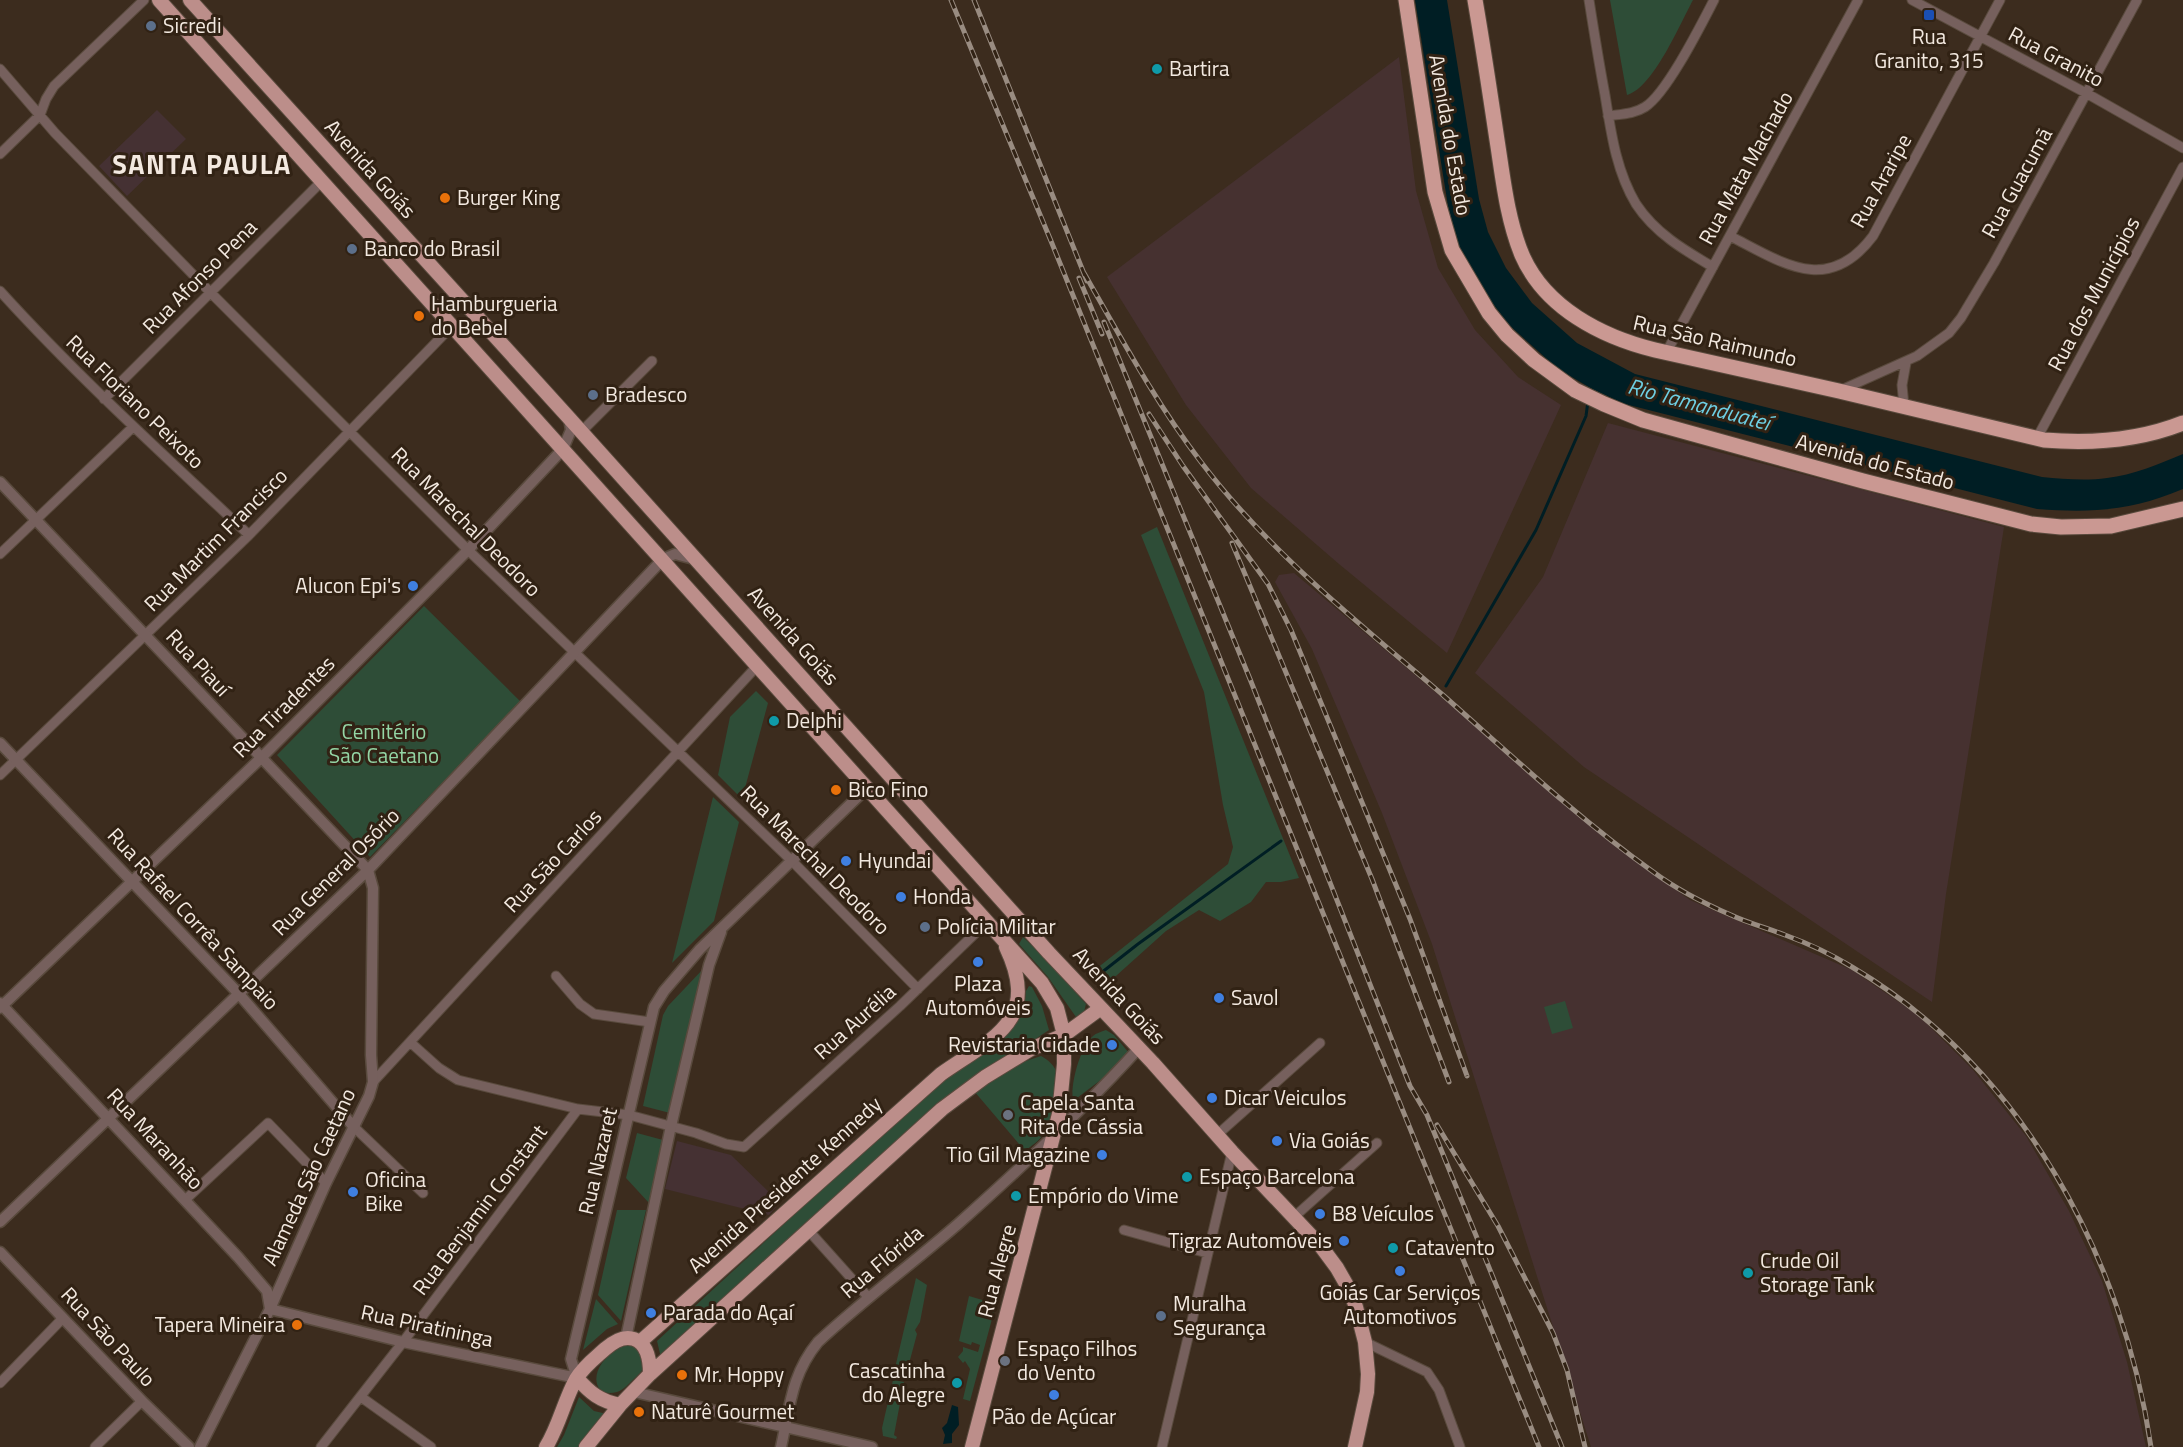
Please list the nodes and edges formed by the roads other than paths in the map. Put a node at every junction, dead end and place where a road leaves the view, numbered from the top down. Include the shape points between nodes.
1 (144, 0) edge
2 (159, 0) edge
3 (190, 0) edge
4 (1406, 0) edge
5 (1475, 0) edge
6 (1589, 0) edge
7 (1714, 0) edge
8 (1858, 0) edge
9 (1912, 0) edge
10 (2000, 0) edge
11 (2137, 0) edge
12 (1980, 37) junction
13 (0, 69) edge
14 (2086, 93) junction
15 (40, 115) junction
16 (1608, 116) junction
17 (2183, 148) edge
18 (0, 154) edge
19 (2183, 167) edge
20 (322, 181) junction
21 (1730, 236) junction
22 (1713, 267) junction
23 (0, 291) edge
24 (210, 292) junction
25 (452, 326) junction
26 (1666, 353) junction
27 (652, 361) dead end
28 (1906, 363) junction
29 (1839, 391) junction
30 (104, 399) junction
31 (1904, 406) junction
32 (569, 418) junction
33 (2183, 423) edge
34 (133, 427) junction
35 (350, 431) junction
36 (581, 432) junction
37 (2037, 438) junction
38 (563, 449) junction
39 (0, 482) edge
40 (2183, 509) edge
41 (36, 520) junction
42 (249, 535) junction
43 (468, 550) junction
44 (0, 554) edge
45 (663, 559) junction
46 (694, 559) junction
47 (146, 635) junction
48 (574, 653) junction
49 (758, 665) junction
50 (0, 743) edge
51 (678, 753) junction
52 (261, 758) junction
53 (16, 760) junction
54 (0, 775) edge
55 (867, 788) junction
56 (792, 861) junction
57 (368, 870) junction
58 (131, 881) junction
59 (988, 921) junction
60 (724, 925) junction
61 (1000, 935) junction
62 (1048, 952) junction
63 (687, 963) junction
64 (709, 966) junction
65 (556, 976) dead end
66 (918, 989) junction
67 (239, 994) junction
68 (1, 1005) edge
69 (1101, 1008) junction
70 (650, 1022) junction
71 (1064, 1035) junction
72 (410, 1042) junction
73 (1320, 1043) dead end
74 (1139, 1048) junction
75 (373, 1082) junction
76 (578, 1108) junction
77 (629, 1115) junction
78 (110, 1119) junction
79 (353, 1126) junction
80 (670, 1126) junction
81 (1054, 1135) junction
82 (1217, 1135) junction
83 (1377, 1143) dead end
84 (1232, 1152) junction
85 (326, 1183) junction
86 (423, 1193) dead end
87 (185, 1200) junction
88 (1294, 1217) junction
89 (0, 1222) edge
90 (1124, 1230) dead end
91 (809, 1231) junction
92 (0, 1251) edge
93 (1207, 1253) junction
94 (869, 1298) junction
95 (270, 1309) junction
96 (63, 1318) junction
97 (626, 1338) junction
98 (403, 1342) junction
99 (640, 1342) junction
100 (1365, 1342) junction
101 (650, 1374) junction
102 (577, 1378) junction
103 (0, 1383) edge
104 (634, 1392) junction
105 (361, 1397) junction
106 (142, 1401) junction
107 (620, 1405) junction
108 (785, 1427) junction
109 (599, 1431) junction
110 (95, 1447) edge
111 (189, 1447) edge
112 (200, 1447) edge
113 (321, 1447) edge
114 (431, 1447) edge
115 (546, 1447) edge
116 (586, 1447) edge
117 (596, 1447) edge
118 (781, 1447) edge
119 (872, 1447) edge
120 (972, 1447) edge
121 (1162, 1447) edge
122 (1354, 1447) edge
123 (1460, 1447) edge

1 - 15 street via 54,86
2 - 20 main road, Avenida Goiás
3 - 32 main road, Avenida Goiás
4 - 40 highway, Avenida do Estado via 1435,192 1452,250 1489,313 1507,335 1575,390 1643,420 2031,524 2111,526
5 - 26 highway, Rua São Raimundo via 1505,191 1523,256 1537,279 1576,317 1626,343
6 - 16 street
7 - 16 street via 1657,97 1644,108
8 - 21 street, Rua Mata Machado
9 - 12 street, Rua Granito
10 - 12 street, Rua Araripe
11 - 14 street, Rua Guacumã
12 - 14 street, Rua Granito
12 - 21 street, Rua Araripe via 1862,252 1843,265 1817,271 1779,261
13 - 15 street, Rua Marechal Deodoro
14 - 17 street, Rua Granito
14 - 28 street, Rua Guacumã via 1961,318 1949,333
15 - 18 street
15 - 24 street, Rua Marechal Deodoro
16 - 22 street via 1623,178 1637,205 1673,243
19 - 37 street, Rua dos Municípios
20 - 24 street, Rua Afonso Pena
20 - 25 main road, Avenida Goiás
21 - 22 street, Rua Mata Machado
22 - 26 street, Rua Mata Machado
23 - 30 street, Rua Floriano Peixoto
24 - 30 street, Rua Afonso Pena
24 - 35 street, Rua Marechal Deodoro
25 - 35 street, Rua Martim Francisco
25 - 38 main road, Avenida Goiás
26 - 29 highway, Rua São Raimundo
27 - 36 street
28 - 29 street, Rua Guacumã
28 - 31 street
29 - 31 highway, Rua São Raimundo
30 - 34 street, Rua Floriano Peixoto
31 - 37 highway, Rua São Raimundo
32 - 36 main road, Avenida Goiás
32 - 38 street via 571,430
33 - 37 highway, Rua São Raimundo via 2125,439 2077,442
34 - 41 street
34 - 42 street, Rua Floriano Peixoto
35 - 42 street, Rua Martim Francisco
35 - 43 street, Rua Marechal Deodoro
36 - 46 main road, Avenida Goiás
38 - 43 street, Rua Tiradentes
38 - 45 main road, Avenida Goiás
39 - 41 street, Rua Piauí
41 - 44 street
41 - 47 street, Rua Piauí
42 - 47 street, Rua Martim Francisco
43 - 48 street, Rua Marechal Deodoro
43 - 52 street, Rua Tiradentes
45 - 46 street via 675,554
45 - 48 street, Rua General Osório
45 - 49 main road, Avenida Goiás
46 - 62 main road, Avenida Goiás
47 - 52 street, Rua Piauí
47 - 53 street, Rua Martim Francisco
48 - 51 street, Rua Marechal Deodoro
48 - 57 street, Rua General Osório
49 - 51 street, Rua São Carlos
49 - 55 main road, Avenida Goiás
50 - 53 street, Rua Rafael Corrêa Sampaio
51 - 56 street, Rua Marechal Deodoro
51 - 72 street, Rua São Carlos
52 - 57 street, Rua Piauí
52 - 58 street, Rua Tiradentes
53 - 54 street, Rua Martim Francisco
53 - 58 street, Rua Rafael Corrêa Sampaio
55 - 56 street, Rua Nazaret
55 - 59 main road, Avenida Goiás
56 - 60 street, Rua Nazaret
56 - 66 street, Rua Marechal Deodoro
57 - 67 street, Rua General Osório
57 - 75 street, Alameda São Caetano via 374,888
58 - 67 street, Rua Rafael Corrêa Sampaio
58 - 68 street, Rua Tiradentes
59 - 61 main road, Avenida Goiás
59 - 62 main road via 997,913 1004,913
59 - 66 street, Rua Aurélia
60 - 63 street, Rua Nazaret
60 - 64 street
61 - 71 main road, Avenida Goiás via 1049,993
61 - 99 main road, Avenida Presidente Kennedy via 1012,960 1019,993 1017,1009 1006,1025 941,1074
62 - 69 main road, Avenida Goiás
63 - 64 street via 700,961
63 - 70 street, Rua Nazaret via 658,999
64 - 80 street
65 - 70 street via 594,1014
66 - 80 street, Rua Aurélia via 744,1147
67 - 78 street, Rua General Osório
67 - 79 street, Rua Rafael Corrêa Sampaio
68 - 78 street, Rua Maranhão
69 - 71 main road
69 - 74 main road, Avenida Goiás
70 - 77 street, Rua Nazaret
71 - 81 main road, Rua Alegre via 1062,1093
71 - 91 main road via 1011,1061 959,1096
72 - 75 street, Rua São Carlos
72 - 76 street via 458,1080
73 - 82 street
74 - 81 street, Rua Flórida
74 - 82 main road, Avenida Goiás
75 - 79 street, Alameda São Caetano
76 - 77 street
76 - 98 street, Rua Benjamin Constant
77 - 80 street
77 - 102 street, Rua Nazaret via 571,1359
78 - 87 street, Rua Maranhão
78 - 89 street, Rua General Osório
79 - 85 street, Alameda São Caetano
79 - 86 street
80 - 97 street
81 - 94 street, Rua Flórida
81 - 120 main road, Rua Alegre
82 - 84 main road, Avenida Goiás
83 - 88 street
84 - 88 main road, Avenida Goiás
84 - 93 street
85 - 87 street via 268,1123
85 - 95 street, Alameda São Caetano
87 - 95 street, Rua Maranhão via 267,1291
88 - 100 main road, Avenida Goiás via 1337,1268 1349,1289
90 - 93 street
91 - 94 street
91 - 101 main road
92 - 96 street, Rua São Paulo
93 - 121 street
94 - 108 street, Rua Flórida via 806,1357 797,1374
95 - 98 street, Rua Piratininga
95 - 112 street, Alameda São Caetano
96 - 103 street
96 - 106 street, Rua São Paulo
97 - 99 main road
97 - 102 main road via 611,1344
98 - 102 street, Rua Piratininga
98 - 105 street, Rua Benjamin Constant
99 - 101 main road via 648,1356
100 - 122 main road, Avenida Goiás via 1367,1392
100 - 123 street via 1427,1372 1439,1390
101 - 104 main road
102 - 107 main road via 596,1397
102 - 115 main road
104 - 107 main road
104 - 108 street
105 - 113 street, Rua Benjamin Constant
105 - 114 street
106 - 110 street
106 - 111 street, Rua São Paulo
107 - 109 main road
108 - 118 street, Rua Flórida
108 - 119 street
109 - 116 main road
109 - 117 street

